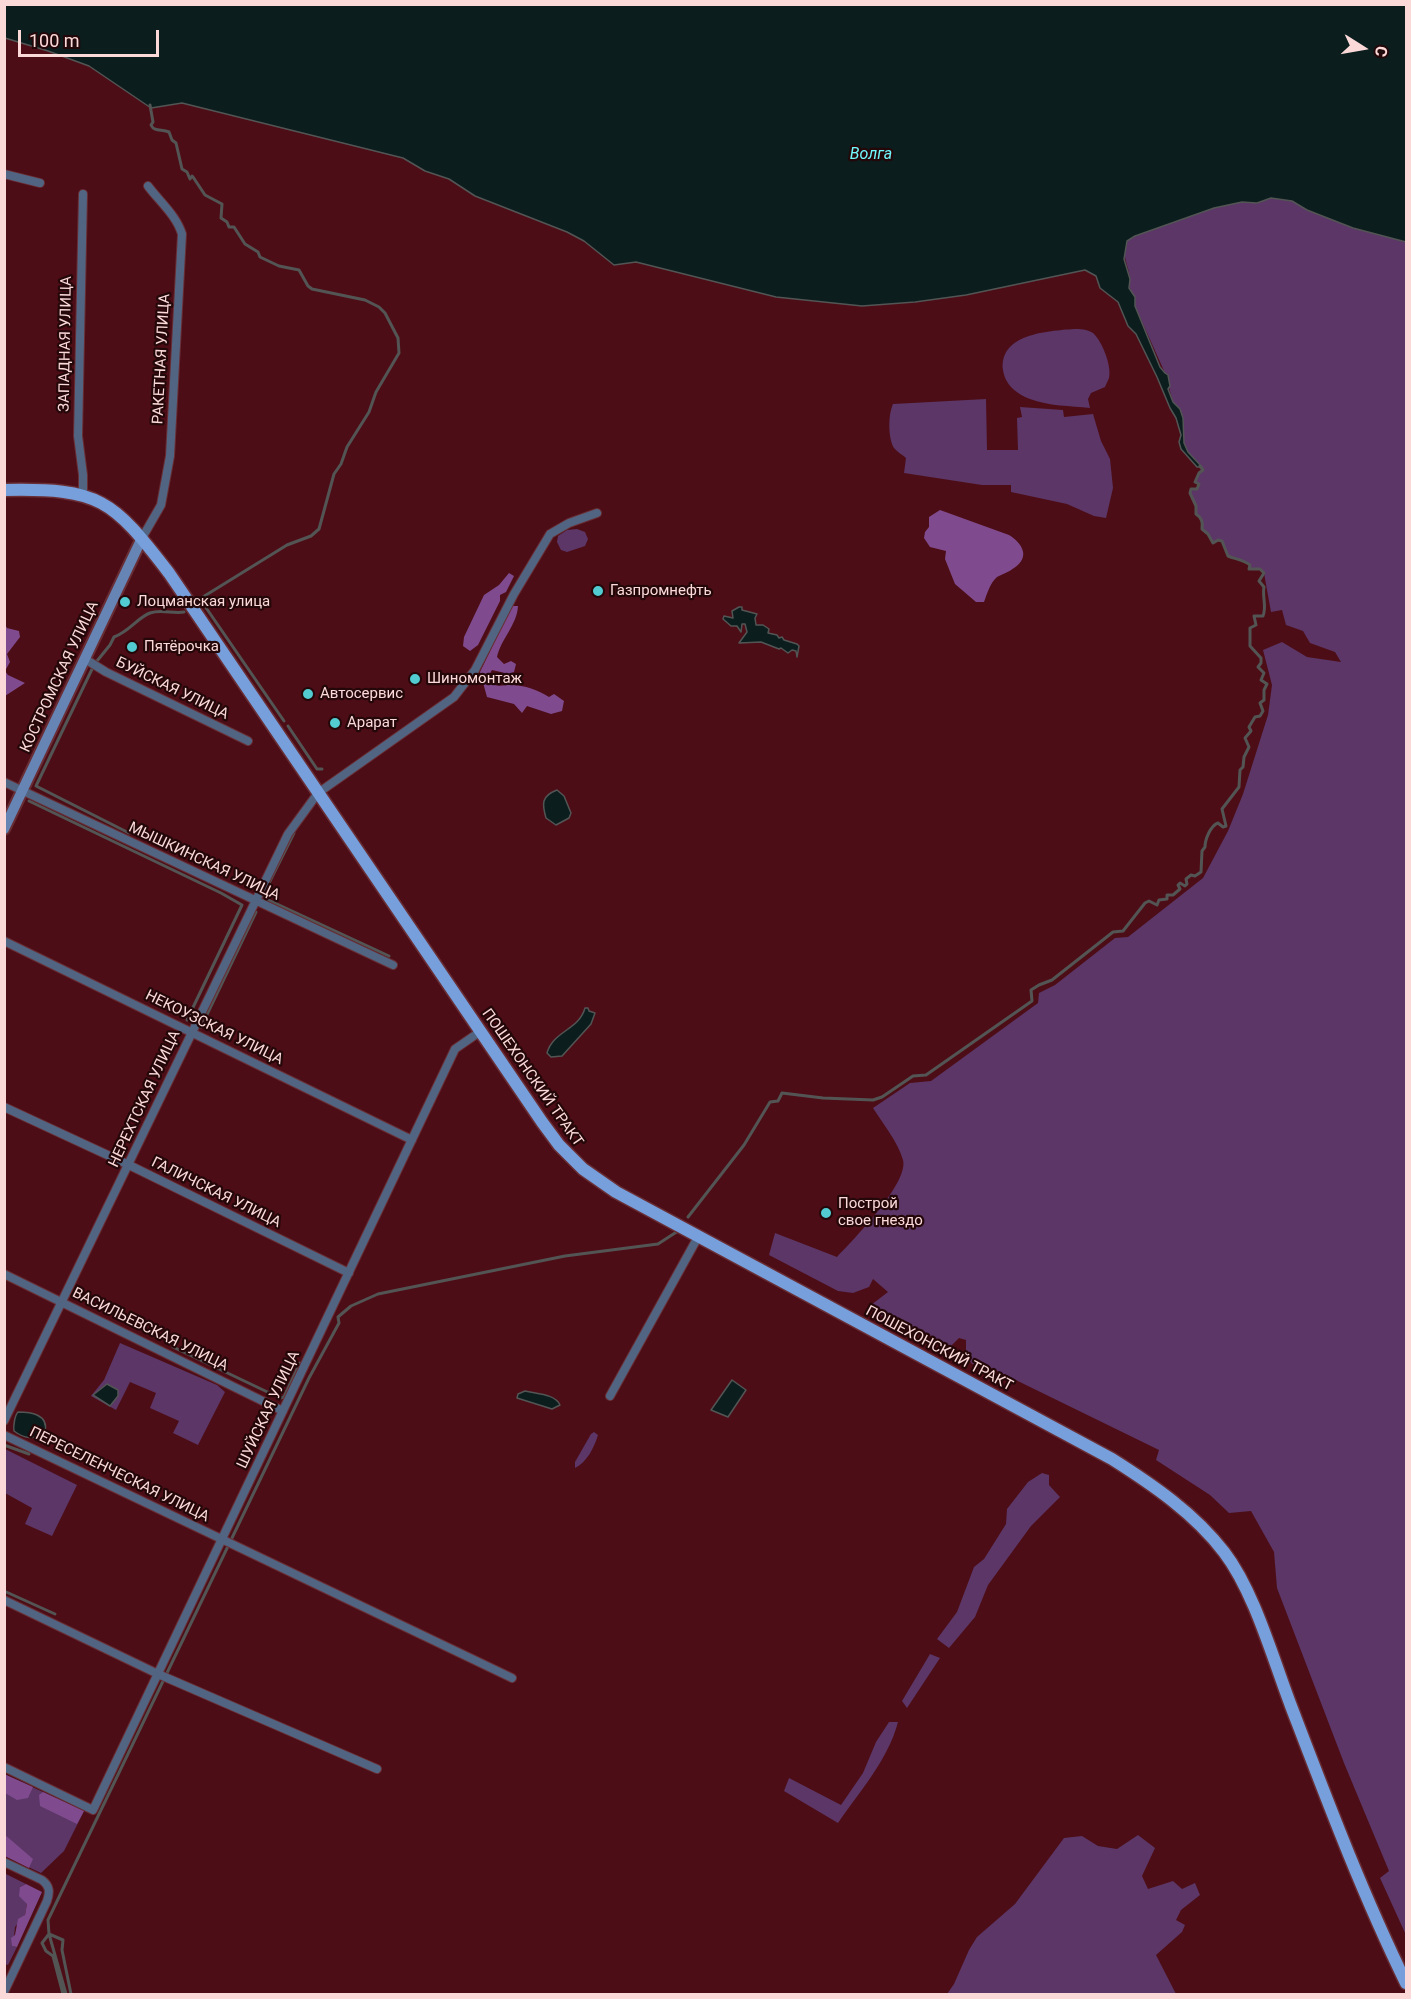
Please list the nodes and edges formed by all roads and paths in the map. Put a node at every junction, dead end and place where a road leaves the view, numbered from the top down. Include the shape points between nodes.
1 (4, 174) edge
2 (40, 183) dead end
3 (148, 186) dead end
4 (83, 194) dead end
5 (4, 490) edge
6 (83, 494) junction
7 (597, 513) dead end
8 (142, 538) junction
9 (85, 659) junction
10 (248, 741) dead end
11 (4, 782) edge
12 (23, 790) junction
13 (318, 793) junction
14 (4, 829) edge
15 (255, 901) junction
16 (4, 941) edge
17 (393, 965) dead end
18 (192, 1031) junction
19 (481, 1031) junction
20 (4, 1107) edge
21 (412, 1140) junction
22 (129, 1165) junction
23 (698, 1237) junction
24 (349, 1273) junction
25 (4, 1274) edge
26 (63, 1302) junction
27 (610, 1396) dead end
28 (283, 1411) junction
29 (4, 1421) edge
30 (4, 1435) edge
31 (227, 1542) junction
32 (4, 1600) edge
33 (163, 1677) junction
34 (512, 1678) dead end
35 (4, 1767) edge
36 (377, 1769) dead end
37 (4, 1862) edge
38 (1407, 1983) edge
39 (4, 1992) edge

1 - 2 street
3 - 8 street, РАКЕТНАЯ УЛИЦА via 178,221 182,234 171,449 161,505
4 - 6 street, ЗАПАДНАЯ УЛИЦА via 78,436
5 - 6 main road, ПОШЕХОНСКИЙ ТРАКТ
6 - 8 main road, ПОШЕХОНСКИЙ ТРАКТ via 112,508
7 - 13 street, НЕРЕХТСКАЯ УЛИЦА via 550,534 475,670 454,697
8 - 9 street, КОСТРОМСКАЯ УЛИЦА
8 - 13 main road, ПОШЕХОНСКИЙ ТРАКТ
9 - 10 street, БУЙСКАЯ УЛИЦА
9 - 12 street, КОСТРОМСКАЯ УЛИЦА
11 - 12 street, МЫШКИНСКАЯ УЛИЦА
12 - 14 street, КОСТРОМСКАЯ УЛИЦА
12 - 15 street, МЫШКИНСКАЯ УЛИЦА
13 - 15 street, НЕРЕХТСКАЯ УЛИЦА via 288,834
13 - 19 main road, ПОШЕХОНСКИЙ ТРАКТ
15 - 17 street, МЫШКИНСКАЯ УЛИЦА
15 - 18 street, НЕРЕХТСКАЯ УЛИЦА
16 - 18 street, НЕКОУЗСКАЯ УЛИЦА
18 - 21 street, НЕКОУЗСКАЯ УЛИЦА
18 - 22 street, НЕРЕХТСКАЯ УЛИЦА
19 - 21 street, ШУЙСКАЯ УЛИЦА via 454,1049
19 - 23 main road, ПОШЕХОНСКИЙ ТРАКТ via 542,1122 577,1164 616,1192
20 - 22 street, ГАЛИЧСКАЯ УЛИЦА
21 - 24 street, ШУЙСКАЯ УЛИЦА
22 - 24 street, ГАЛИЧСКАЯ УЛИЦА
22 - 26 street, НЕРЕХТСКАЯ УЛИЦА
23 - 27 street
23 - 38 main road, ПОШЕХОНСКИЙ ТРАКТ via 1112,1459 1166,1496 1219,1546 1248,1595 1334,1823
24 - 28 street, ШУЙСКАЯ УЛИЦА
25 - 26 street, ВАСИЛЬЕВСКАЯ УЛИЦА
26 - 28 street, ВАСИЛЬЕВСКАЯ УЛИЦА
26 - 29 street, НЕРЕХТСКАЯ УЛИЦА
28 - 31 street, ШУЙСКАЯ УЛИЦА
30 - 31 street, ПЕРЕСЕЛЕНЧЕСКАЯ УЛИЦА
31 - 33 street, ШУЙСКАЯ УЛИЦА
31 - 34 street, ПЕРЕСЕЛЕНЧЕСКАЯ УЛИЦА
32 - 33 street
33 - 35 street, ШУЙСКАЯ УЛИЦА via 93,1810
33 - 36 street
37 - 39 street via 48,1886 47,1901

